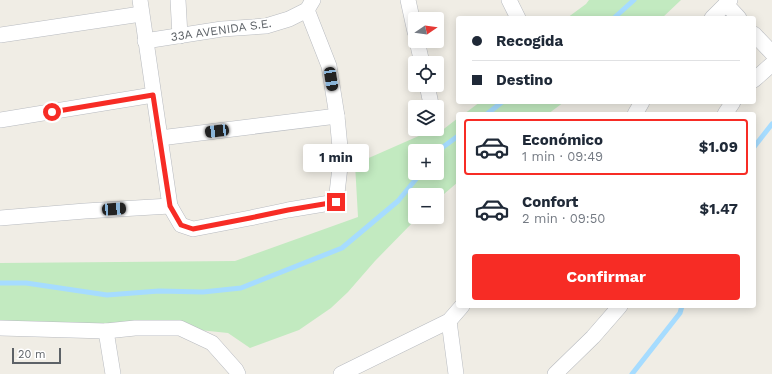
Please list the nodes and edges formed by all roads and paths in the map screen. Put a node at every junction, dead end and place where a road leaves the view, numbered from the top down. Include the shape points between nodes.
1 (178, 0) edge
2 (408, 0) edge
3 (509, 0) edge
4 (728, 2) edge
5 (310, 5) edge
6 (141, 7) edge
7 (411, 12) edge
8 (517, 16) edge
9 (714, 16) edge
10 (738, 16) edge
11 (0, 34) edge
12 (180, 36) junction
13 (756, 36) edge
14 (145, 41) junction
15 (772, 53) edge
16 (772, 64) edge
17 (756, 78) edge
18 (153, 95) junction
19 (337, 116) junction
20 (0, 120) edge
21 (160, 138) junction
22 (170, 206) junction
23 (0, 218) edge
24 (460, 308) edge
25 (618, 308) edge
26 (449, 321) junction
27 (0, 328) edge
28 (106, 331) junction
29 (114, 374) edge
30 (238, 374) edge
31 (341, 374) edge
32 (456, 374) edge
33 (555, 374) edge

1 - 12 street
2 - 7 street
3 - 8 street
4 - 9 street
4 - 10 street
5 - 12 street, 33A AVENIDA S.E. via 289,19 266,26 222,29
5 - 19 street via 329,66
6 - 11 street
6 - 14 street
12 - 14 street, 33A AVENIDA S.E.
13 - 15 street
14 - 18 street
16 - 17 street
18 - 20 street
18 - 21 street
19 - 21 street
19 - 22 street via 341,158 336,202 193,229 181,225
21 - 22 street
22 - 23 street
24 - 26 street
25 - 33 street
26 - 31 street
26 - 32 street
27 - 28 street
28 - 29 street
28 - 30 street via 180,328 212,343

